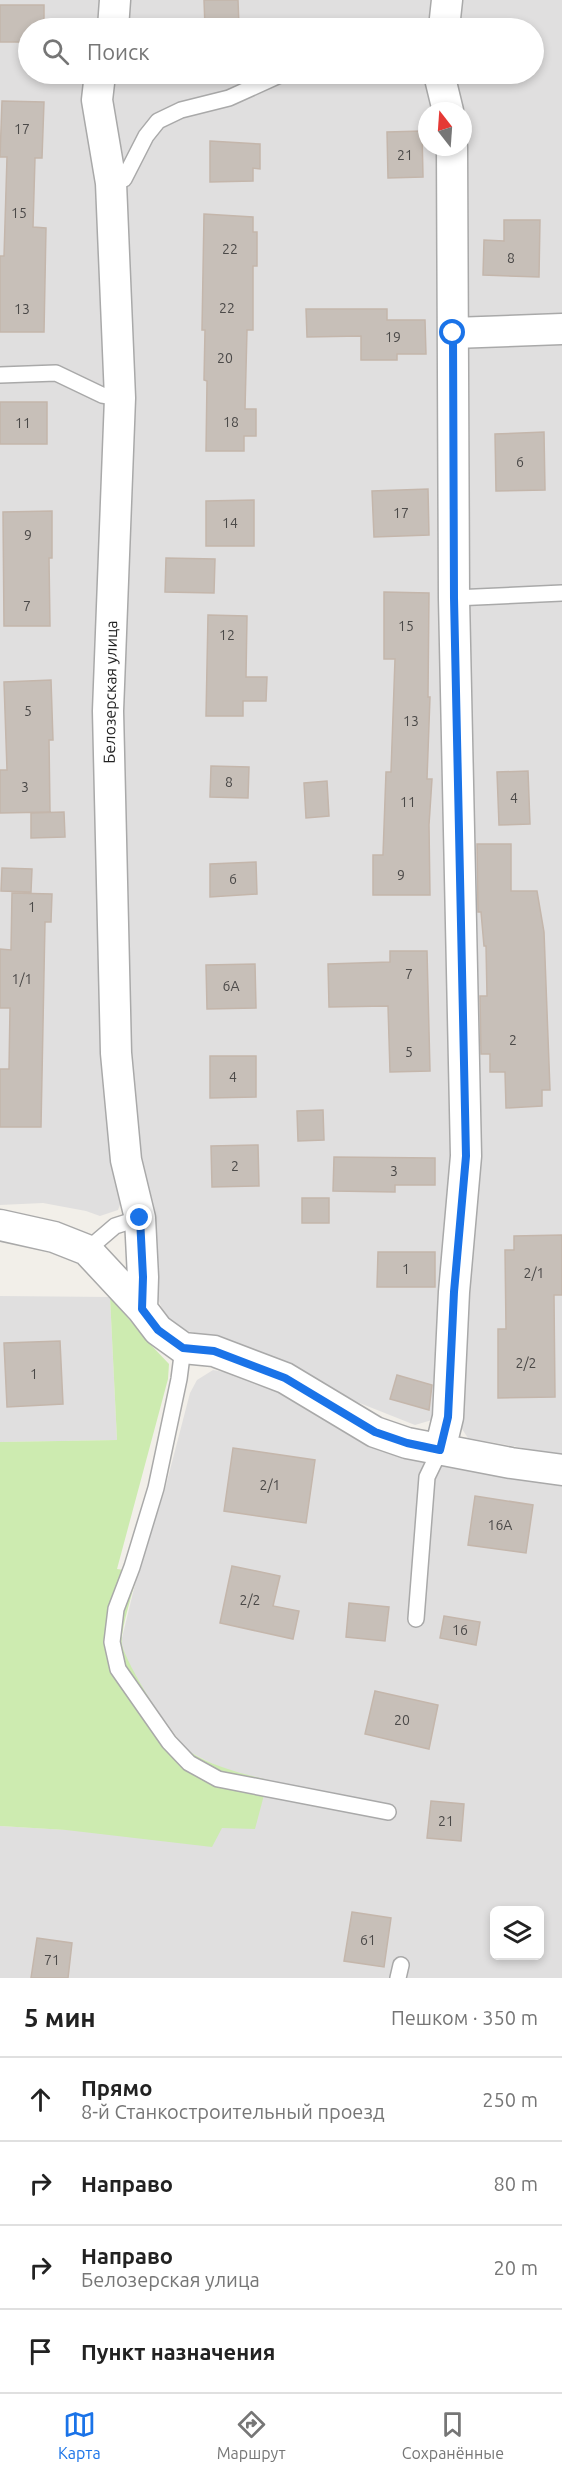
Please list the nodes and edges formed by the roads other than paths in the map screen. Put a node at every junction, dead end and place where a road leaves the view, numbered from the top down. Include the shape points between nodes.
1 (115, 0) edge
2 (447, 0) edge
3 (114, 18) edge
4 (445, 18) edge
5 (99, 84) edge
6 (260, 84) edge
7 (441, 84) edge
8 (445, 102) edge
9 (452, 156) edge
10 (111, 183) junction
11 (562, 329) edge
12 (453, 333) junction
13 (0, 375) edge
14 (120, 398) junction
15 (562, 593) edge
16 (454, 598) junction
17 (140, 1218) junction
18 (0, 1225) edge
19 (87, 1250) junction
20 (142, 1309) junction
21 (183, 1348) junction
22 (440, 1450) junction
23 (562, 1470) edge
24 (416, 1618) dead end
25 (388, 1812) dead end

1 - 3 street
2 - 4 street
5 - 10 street, Белозерская улица via 97,100
6 - 10 lane via 158,121 124,179
7 - 8 street
9 - 12 street
10 - 14 street, Белозерская улица
11 - 12 street
12 - 16 street
13 - 14 lane via 56,373 102,395
14 - 17 street, Белозерская улица via 108,711 115,1030 126,1160
15 - 16 lane
16 - 22 street via 466,1156 448,1417
17 - 19 lane via 115,1226
17 - 20 street, Белозерская улица
18 - 19 street via 54,1237
19 - 20 street
20 - 21 street via 158,1330
21 - 22 street via 214,1351 285,1378 375,1432
21 - 25 lane via 156,1488 116,1609 112,1642 118,1669 169,1742 189,1763 218,1779
22 - 23 street
22 - 24 lane via 427,1477

